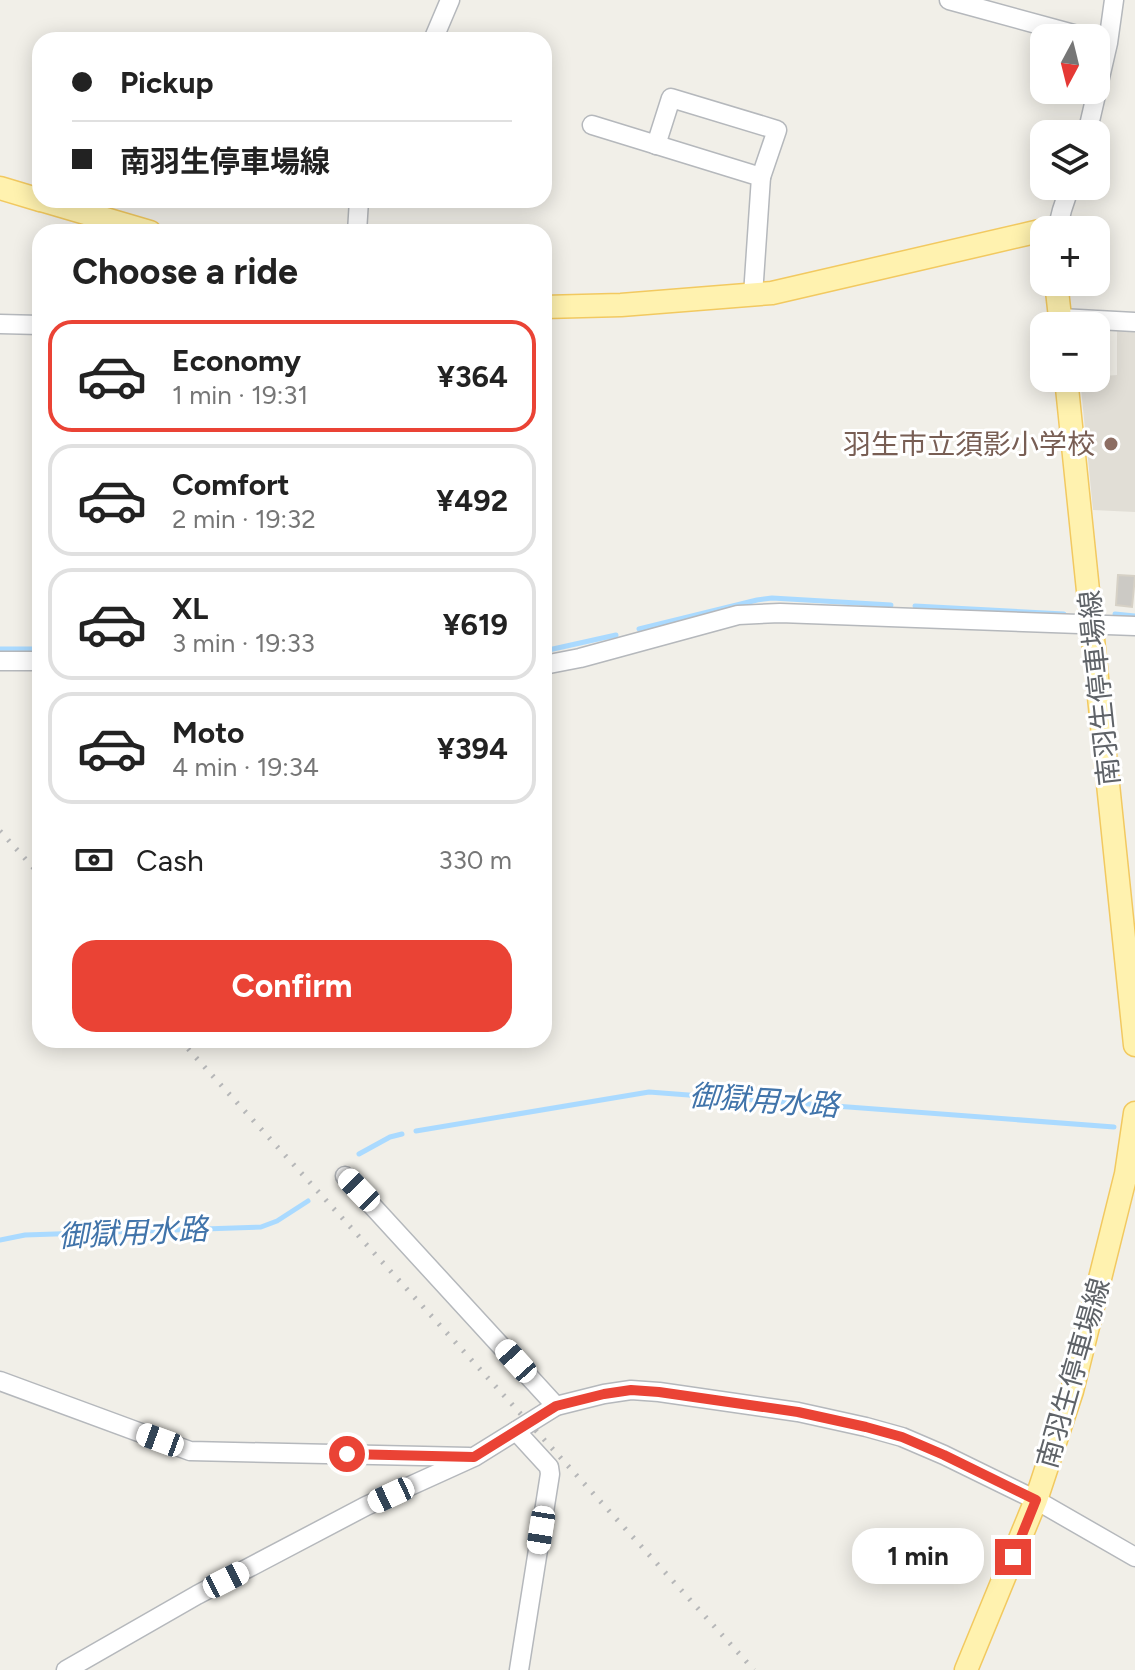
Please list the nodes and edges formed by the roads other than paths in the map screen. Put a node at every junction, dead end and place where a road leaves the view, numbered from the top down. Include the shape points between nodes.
1 (450, 0) edge
2 (949, 0) edge
3 (1114, 0) edge
4 (1037, 24) edge
5 (1107, 24) edge
6 (436, 32) edge
7 (592, 125) dead end
8 (656, 145) junction
9 (761, 177) junction
10 (0, 188) edge
11 (32, 198) edge
12 (68, 208) edge
13 (122, 224) edge
14 (1030, 233) edge
15 (753, 295) junction
16 (552, 307) edge
17 (1110, 322) edge
18 (1135, 322) edge
19 (0, 324) edge
20 (32, 325) edge
21 (1067, 392) edge
22 (1092, 623) junction
23 (1135, 626) edge
24 (0, 661) edge
25 (32, 661) edge
26 (552, 663) edge
27 (1135, 1045) edge
28 (1135, 1113) edge
29 (1133, 1140) edge
30 (345, 1176) dead end
31 (0, 1381) edge
32 (556, 1406) junction
33 (516, 1431) junction
34 (474, 1457) junction
35 (1036, 1500) junction
36 (1135, 1557) edge
37 (66, 1670) edge
38 (519, 1670) edge
39 (966, 1670) edge

1 - 6 street
2 - 4 street
3 - 5 street
7 - 8 street
8 - 9 street
8 - 9 street via 671,98 777,130
9 - 15 street
10 - 11 main road
12 - 13 main road
14 - 15 main road
15 - 16 main road
17 - 18 street
19 - 20 street
21 - 22 main road, 南羽生停車場線
22 - 23 street
22 - 26 street via 757,613
22 - 27 main road, 南羽生停車場線
24 - 25 street
28 - 29 main road, 南羽生停車場線
29 - 35 main road, 南羽生停車場線 via 1072,1391
30 - 32 street
31 - 34 street via 190,1451
32 - 33 street
32 - 35 street via 631,1390 798,1412 902,1437
33 - 34 street
33 - 38 street via 550,1474
34 - 37 street via 338,1521
35 - 36 street
35 - 39 main road, 南羽生停車場線

